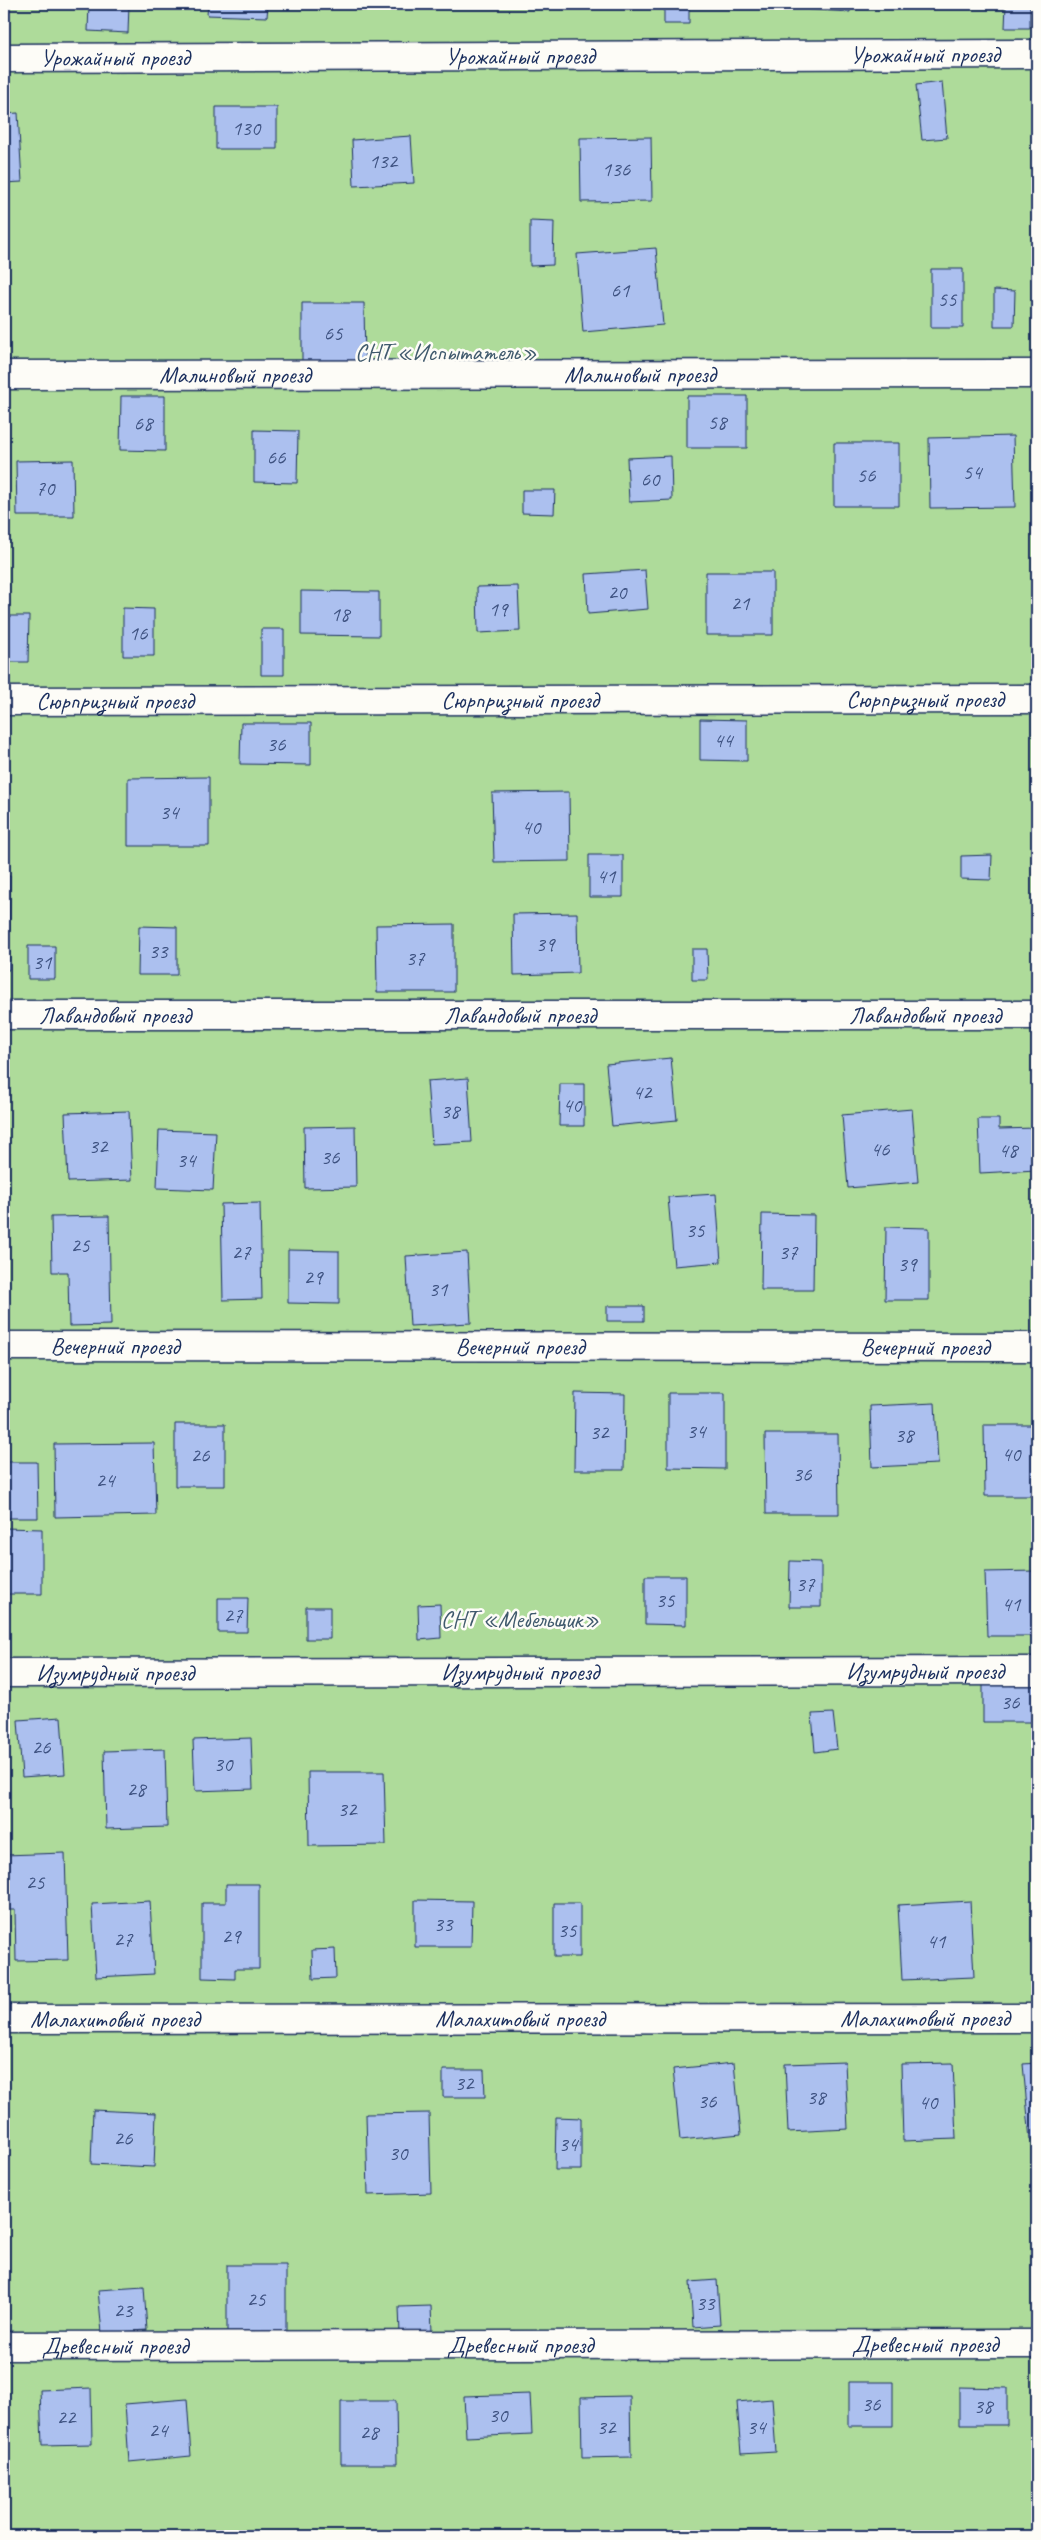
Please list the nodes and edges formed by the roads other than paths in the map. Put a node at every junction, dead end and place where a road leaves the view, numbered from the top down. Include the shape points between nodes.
1 (1037, 54) edge
2 (4, 58) edge
3 (4, 374) edge
4 (1037, 374) edge
5 (1037, 699) edge
6 (4, 702) edge
7 (4, 1015) edge
8 (1037, 1015) edge
9 (4, 1346) edge
10 (1037, 1347) edge
11 (1037, 1671) edge
12 (4, 1673) edge
13 (1037, 2018) edge
14 (4, 2019) edge
15 (1037, 2344) edge
16 (4, 2346) edge

1 - 2 street, Урожайный проезд
3 - 4 street, Малиновый проезд
5 - 6 street, Сюрпризный проезд
7 - 8 street, Лавандовый проезд
9 - 10 street, Вечерний проезд
11 - 12 street, Изумрудный проезд
13 - 14 street, Малахитовый проезд
15 - 16 street, Древесный проезд

